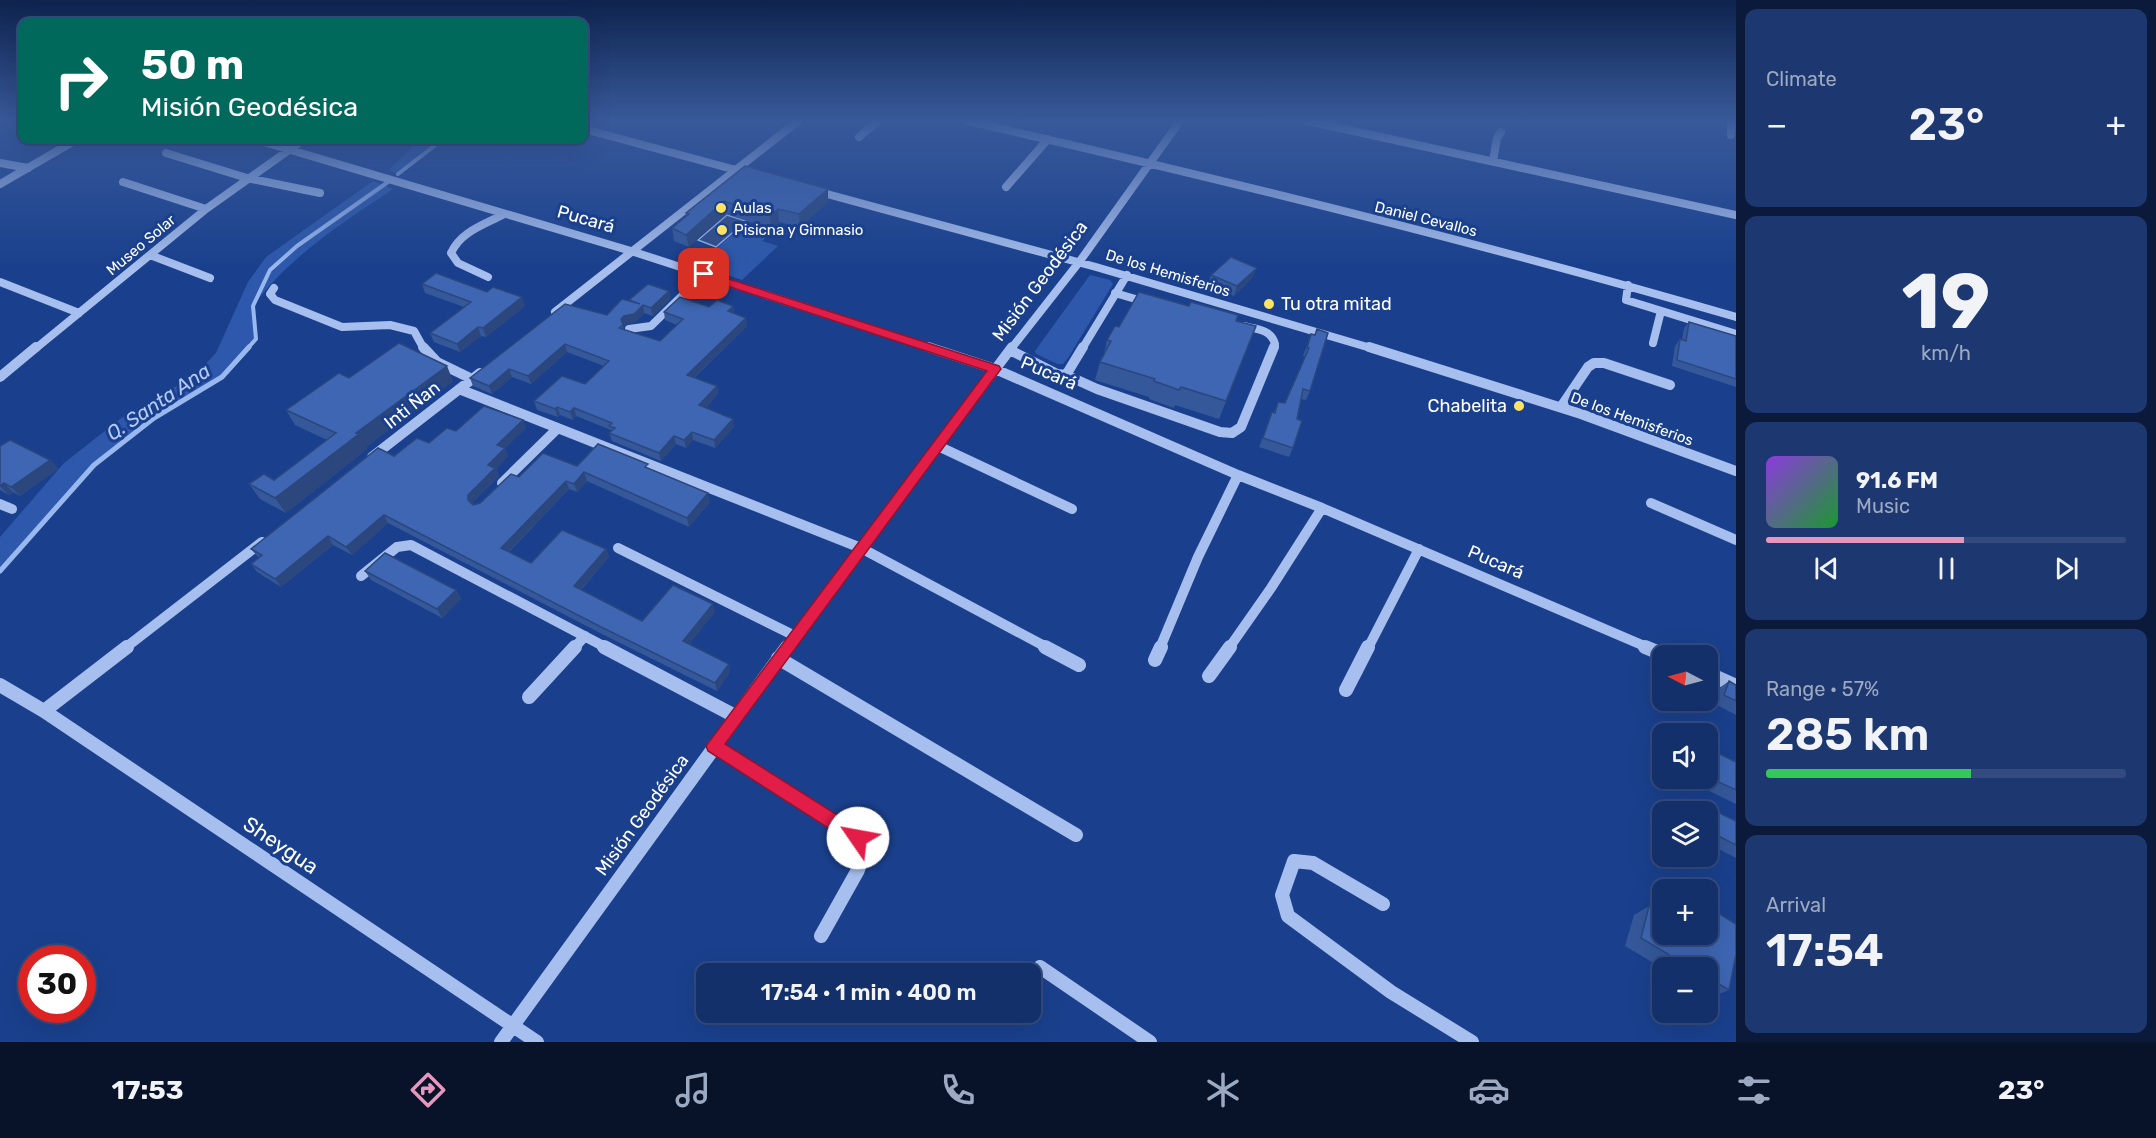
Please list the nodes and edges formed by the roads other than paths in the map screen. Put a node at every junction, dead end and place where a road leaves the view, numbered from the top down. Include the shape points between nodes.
1 (25, 170) edge
2 (220, 170) edge
3 (259, 170) edge
4 (356, 170) edge
5 (735, 170) edge
6 (738, 170) edge
7 (1021, 170) edge
8 (1144, 170) edge
9 (1179, 170) edge
10 (1532, 170) edge
11 (758, 175) edge
12 (247, 178) junction
13 (123, 182) dead end
14 (0, 184) edge
15 (802, 187) edge
16 (1006, 187) dead end
17 (320, 193) dead end
18 (206, 209) junction
19 (504, 214) junction
20 (1736, 215) edge
21 (631, 250) junction
22 (150, 255) junction
23 (1080, 261) junction
24 (704, 274) junction
25 (1126, 275) junction
26 (210, 278) dead end
27 (488, 278) dead end
28 (0, 282) edge
29 (1628, 285) junction
30 (274, 288) dead end
31 (1115, 293) junction
32 (1157, 305) edge
33 (1661, 311) junction
34 (80, 313) junction
35 (1736, 318) edge
36 (543, 322) edge
37 (1236, 324) edge
38 (629, 329) edge
39 (1736, 334) edge
40 (1653, 343) dead end
41 (1010, 350) junction
42 (490, 365) edge
43 (995, 369) junction
44 (1066, 375) junction
45 (0, 377) edge
46 (472, 379) junction
47 (1670, 385) dead end
48 (459, 389) junction
49 (1561, 407) junction
50 (558, 428) junction
51 (938, 446) junction
52 (365, 462) edge
53 (1736, 471) edge
54 (1238, 475) junction
55 (496, 489) edge
56 (1651, 503) dead end
57 (0, 504) edge
58 (1322, 508) junction
59 (12, 509) dead end
60 (1072, 509) dead end
61 (271, 536) edge
62 (1736, 540) edge
63 (618, 548) dead end
64 (861, 548) junction
65 (1419, 549) junction
66 (361, 576) dead end
67 (585, 636) junction
68 (795, 636) junction
69 (1652, 650) edge
70 (778, 658) junction
71 (1155, 660) dead end
72 (1079, 665) dead end
73 (1209, 676) dead end
74 (1718, 678) edge
75 (0, 685) edge
76 (1736, 686) edge
77 (1346, 690) dead end
78 (529, 698) dead end
79 (44, 711) junction
80 (735, 716) junction
81 (714, 746) junction
82 (1076, 835) dead end
83 (1383, 904) dead end
84 (821, 936) dead end
85 (1041, 968) edge
86 (513, 1026) junction
87 (501, 1042) edge
88 (537, 1042) edge
89 (1150, 1042) edge
90 (1472, 1042) edge

1 - 14 street
2 - 12 street
3 - 12 street, Museo Solar
4 - 19 street, Pucará
5 - 21 street
6 - 11 street
7 - 16 street
8 - 23 street, Misión Geodésica
9 - 29 street, Daniel Cevallos
10 - 20 street
12 - 17 street
12 - 18 street, Museo Solar
13 - 18 street
15 - 23 street, De los Hemisferios
18 - 22 street, Museo Solar
19 - 21 street, Pucará
19 - 27 street via 465,235 451,253 458,263
21 - 24 street, Pucará
21 - 36 street
22 - 26 street
22 - 34 street, Museo Solar
23 - 25 street, De los Hemisferios
23 - 41 street, Misión Geodésica
24 - 38 street via 651,326
24 - 43 street, Pucará
25 - 31 street
25 - 49 street, De los Hemisferios
28 - 34 street
29 - 33 street via 1626,300
29 - 35 street, Daniel Cevallos
30 - 46 street via 270,294 275,300 342,327 390,325 414,331 425,353 439,366
31 - 32 street
31 - 44 street
33 - 39 street
33 - 40 street
34 - 45 street, Museo Solar
37 - 44 street via 1270,332 1275,344 1240,427 1232,433 1220,432
41 - 43 street, Misión Geodésica
41 - 44 street
42 - 46 street, Inti Ñan
43 - 51 street, Misión Geodésica
43 - 54 street, Pucará
46 - 48 street, Inti Ñan
47 - 49 street via 1594,363
48 - 50 street
48 - 52 street, Inti Ñan
49 - 53 street, De los Hemisferios
50 - 55 street
50 - 64 street
51 - 60 street
51 - 64 street, Misión Geodésica
54 - 58 street, Pucará
54 - 71 street
56 - 62 street
57 - 59 street
58 - 65 street, Pucará
58 - 73 street
61 - 79 street
63 - 68 street
64 - 68 street, Misión Geodésica
64 - 72 street
65 - 69 street, Pucará
65 - 77 street
66 - 67 street via 397,547 411,545
67 - 78 street
67 - 80 street
68 - 70 street, Misión Geodésica
70 - 80 street, Misión Geodésica
70 - 82 street
74 - 76 street
75 - 79 street, Sheygua
79 - 86 street, Sheygua
80 - 81 street, Misión Geodésica
81 - 84 street via 858,838 863,852 858,870
81 - 86 street, Misión Geodésica
83 - 90 street via 1303,860 1294,861 1282,888 1281,905 1288,916 1391,992
85 - 89 street
86 - 87 street, Misión Geodésica
86 - 88 street, Sheygua

